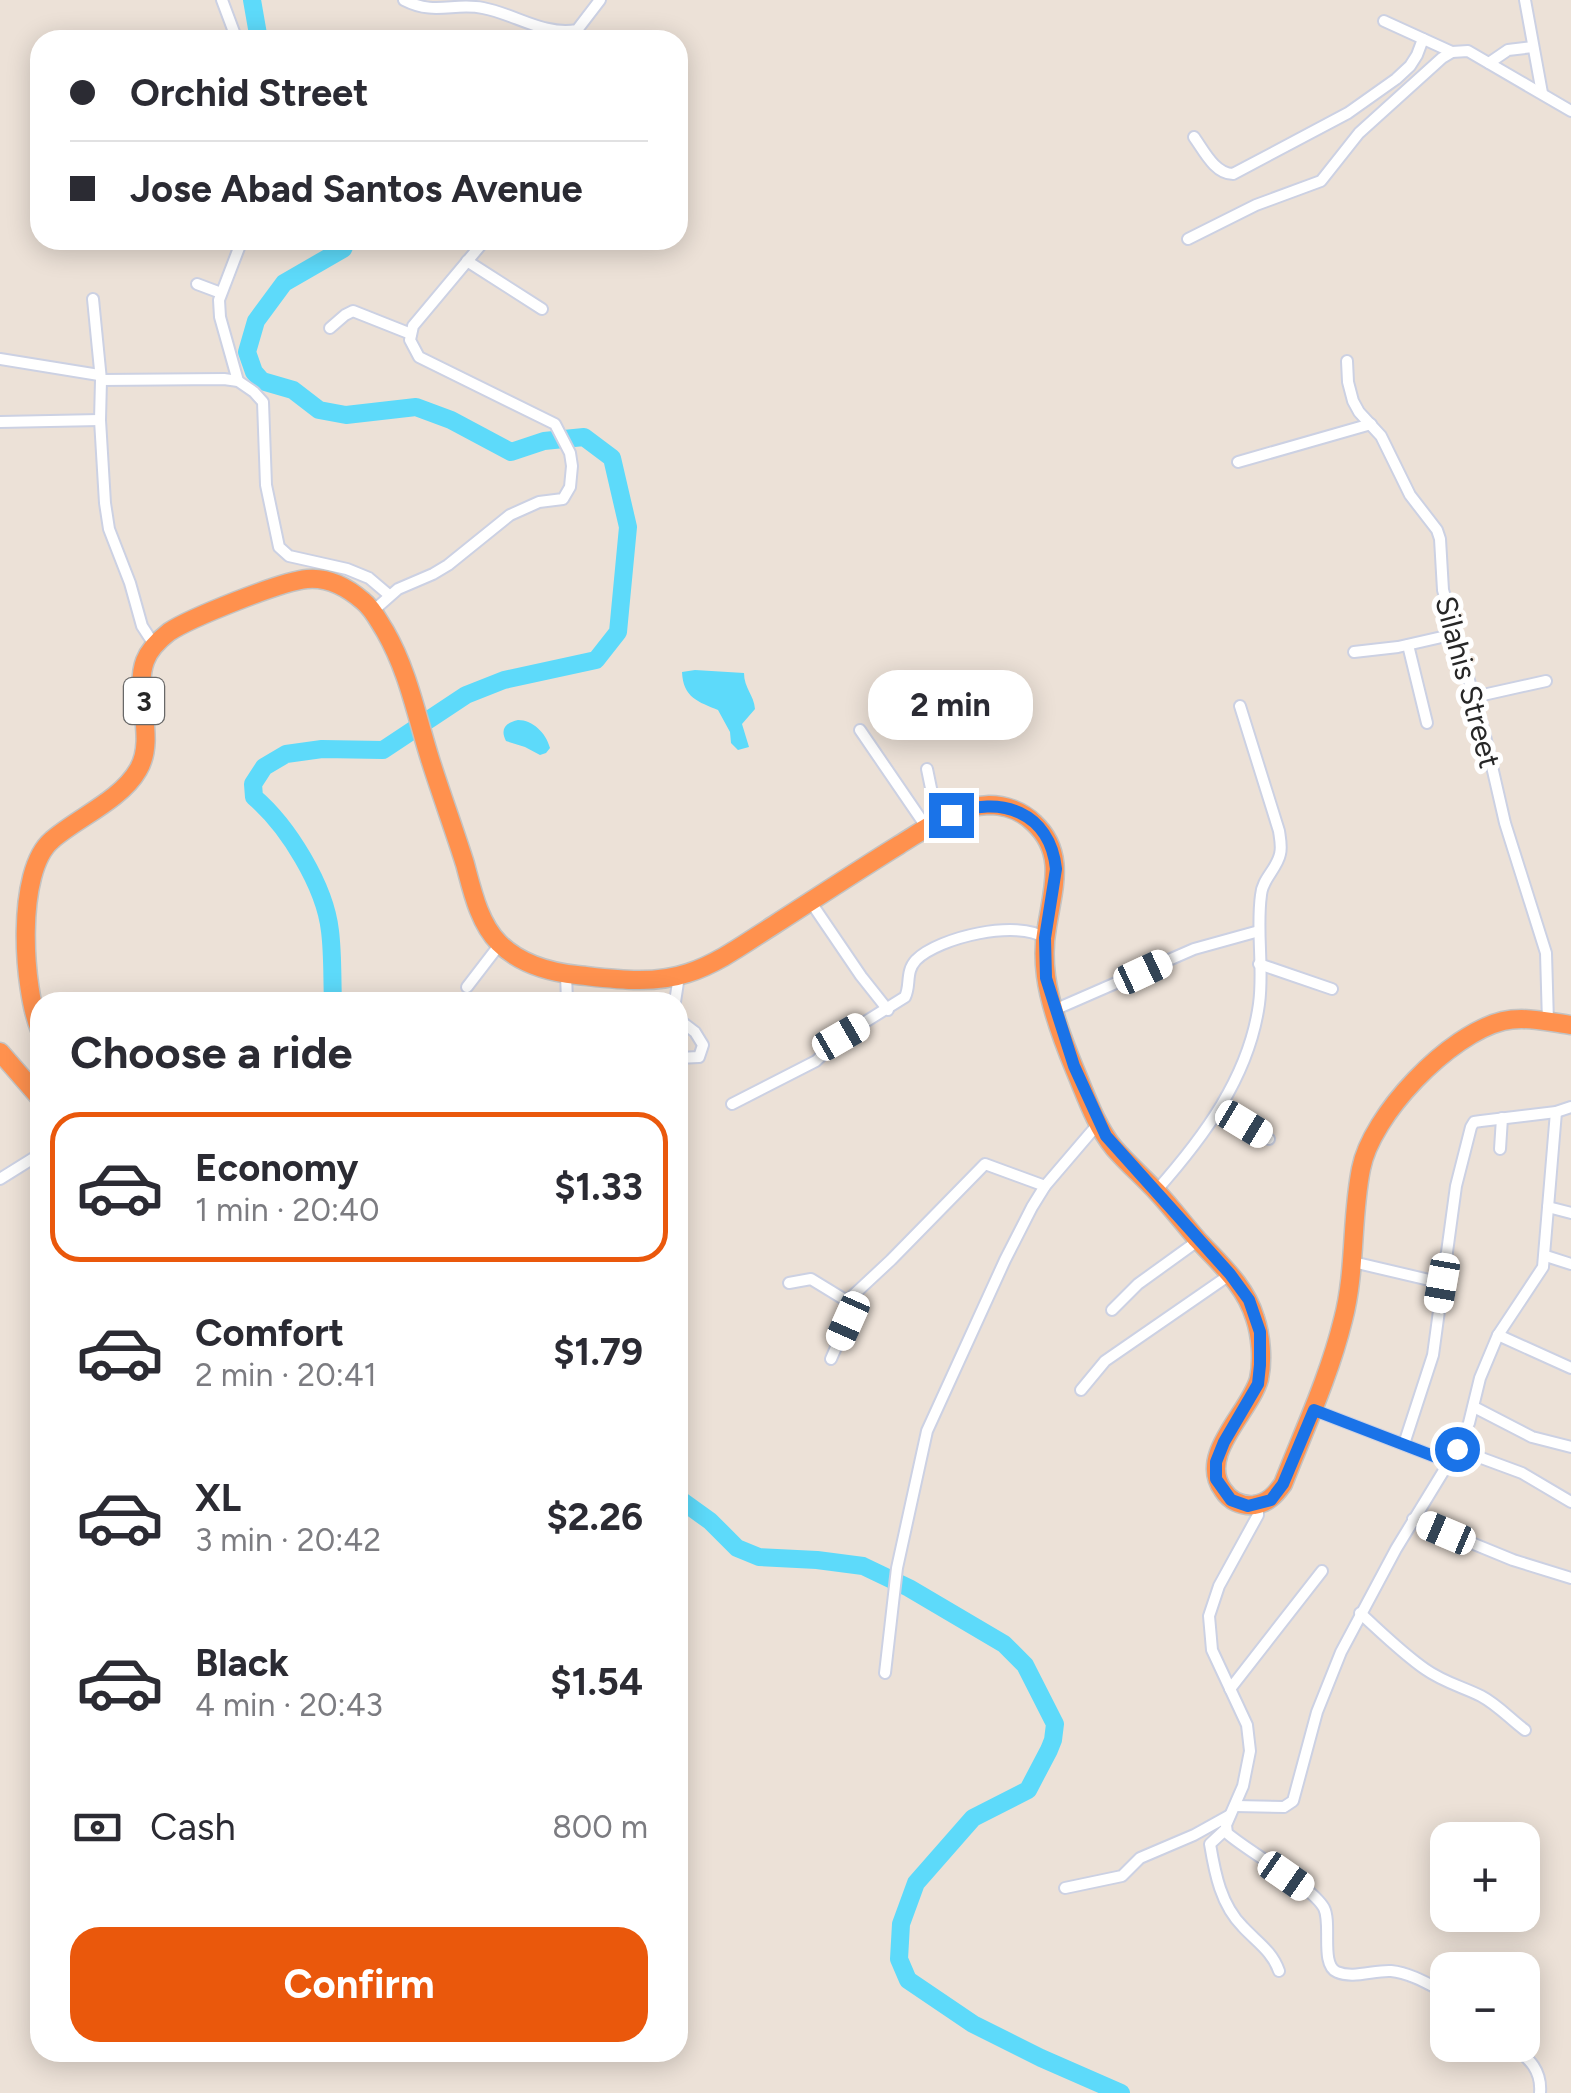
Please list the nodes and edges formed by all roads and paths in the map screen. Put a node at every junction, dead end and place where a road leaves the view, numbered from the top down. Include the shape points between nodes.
1 (222, 0) edge
2 (404, 0) edge
3 (600, 0) edge
4 (1525, 0) edge
5 (1384, 21) dead end
6 (233, 30) edge
7 (553, 30) edge
8 (579, 30) edge
9 (1422, 39) junction
10 (1533, 47) junction
11 (1452, 52) junction
12 (1489, 62) junction
13 (1542, 93) junction
14 (1571, 111) edge
15 (1194, 137) dead end
16 (1188, 239) dead end
17 (238, 250) edge
18 (476, 250) edge
19 (466, 260) junction
20 (197, 284) dead end
21 (221, 293) junction
22 (93, 299) dead end
23 (542, 309) dead end
24 (330, 328) dead end
25 (411, 334) junction
26 (0, 359) edge
27 (1347, 361) dead end
28 (100, 378) junction
29 (238, 381) junction
30 (100, 420) junction
31 (0, 422) edge
32 (1370, 424) junction
33 (1238, 462) dead end
34 (389, 595) junction
35 (373, 611) junction
36 (1456, 634) junction
37 (1408, 645) junction
38 (155, 646) junction
39 (1354, 652) dead end
40 (1546, 681) dead end
41 (1474, 697) junction
42 (1240, 706) dead end
43 (1427, 723) dead end
44 (860, 730) dead end
45 (927, 768) dead end
46 (933, 824) junction
47 (810, 902) junction
48 (1259, 931) junction
49 (1045, 938) junction
50 (500, 944) junction
51 (1260, 964) junction
52 (566, 974) junction
53 (679, 976) junction
54 (466, 987) dead end
55 (1332, 989) dead end
56 (567, 992) edge
57 (677, 992) edge
58 (30, 993) edge
59 (888, 1010) junction
60 (1054, 1010) junction
61 (1548, 1022) junction
62 (1571, 1025) edge
63 (688, 1026) edge
64 (0, 1052) edge
65 (688, 1058) edge
66 (30, 1086) edge
67 (732, 1104) dead end
68 (1571, 1107) edge
69 (1220, 1110) junction
70 (1556, 1112) junction
71 (1502, 1118) junction
72 (1099, 1123) junction
73 (1269, 1139) dead end
74 (1500, 1149) dead end
75 (30, 1160) edge
76 (0, 1179) edge
77 (1045, 1186) junction
78 (1156, 1191) junction
79 (1548, 1207) junction
80 (1571, 1213) edge
81 (1199, 1240) junction
82 (1546, 1256) junction
83 (1353, 1262) junction
84 (1571, 1264) edge
85 (1230, 1274) junction
86 (790, 1283) dead end
87 (1442, 1283) junction
88 (847, 1301) junction
89 (1112, 1310) dead end
90 (1498, 1335) junction
91 (831, 1360) dead end
92 (1571, 1368) edge
93 (1081, 1390) dead end
94 (1474, 1408) junction
95 (1314, 1410) junction
96 (1404, 1444) junction
97 (1571, 1447) edge
98 (1457, 1449) junction
99 (1449, 1462) junction
100 (1571, 1502) edge
101 (1258, 1504) junction
102 (1413, 1519) junction
103 (1322, 1571) dead end
104 (1571, 1578) edge
105 (1360, 1614) junction
106 (885, 1673) dead end
107 (1230, 1689) junction
108 (1525, 1730) dead end
109 (1233, 1810) junction
110 (1226, 1829) junction
111 (1065, 1888) dead end
112 (1279, 1971) dead end
113 (1430, 1986) edge
114 (1532, 2062) edge
115 (1540, 2093) edge

1 - 6 street
2 - 7 street via 435,10 479,6
3 - 8 street
4 - 10 street
5 - 9 street
9 - 11 street
9 - 15 street via 1410,66 1348,114 1232,174 1220,172
10 - 12 street via 1508,50
10 - 13 street
11 - 12 street
11 - 16 street via 1359,134 1321,181
12 - 13 street
13 - 14 street
17 - 21 street
18 - 19 street
19 - 23 street
19 - 25 street
20 - 21 street
21 - 29 street via 220,317
22 - 28 street
24 - 25 street via 354,312
25 - 34 street via 419,357 555,424 570,453 572,480 563,499 510,515 440,570
26 - 28 street
27 - 32 street, Silahis Street via 1353,401
28 - 29 street
28 - 30 street
29 - 34 street via 263,402 266,485 278,546 289,556 348,569
30 - 31 street
30 - 38 street via 109,529
32 - 33 street
32 - 36 street, Silahis Street via 1437,530 1442,590
34 - 35 street
35 - 38 highway, 3 via 330,581 306,579 186,622
35 - 50 highway, 3 via 408,680 480,913
36 - 37 street
36 - 41 street, Silahis Street
37 - 39 street
37 - 43 street
38 - 58 highway, 3 via 145,661 146,748 136,774 45,844 36,861 26,918
40 - 41 street
41 - 61 street, Silahis Street via 1504,823 1543,938
42 - 48 street via 1280,831 1280,854 1261,891
44 - 46 street
45 - 46 street
46 - 47 highway
46 - 49 highway via 992,805 1034,822 1055,858
47 - 53 highway
47 - 59 street
48 - 51 street
48 - 60 street via 1194,949
49 - 59 street via 1000,930 945,944 919,957 908,993
49 - 60 highway
50 - 52 highway via 525,962
50 - 54 street
51 - 55 street
51 - 69 street via 1253,1029
52 - 53 highway
52 - 56 street
53 - 57 street
59 - 67 street via 841,1037 816,1061
60 - 72 highway
61 - 62 highway
61 - 83 highway via 1515,1019 1489,1026 1437,1060 1398,1098 1361,1168
63 - 65 street via 703,1044 698,1057
64 - 66 highway
68 - 70 street
69 - 73 street
69 - 78 street
70 - 71 street
70 - 79 street
71 - 74 street
71 - 87 street via 1470,1127
72 - 77 street
72 - 78 highway
75 - 76 street
77 - 88 street via 985,1164
77 - 106 street via 922,1449 897,1568
78 - 81 highway
79 - 80 street
79 - 82 street
81 - 85 highway
81 - 89 street
82 - 84 street
82 - 90 street
83 - 87 street
83 - 95 highway via 1344,1317
85 - 93 street via 1105,1361
85 - 101 highway via 1260,1332 1260,1365 1258,1384 1216,1462 1216,1479 1231,1500
86 - 88 street via 811,1279
87 - 96 street via 1433,1355
88 - 91 street via 848,1321
90 - 92 street
90 - 94 street
94 - 97 street via 1532,1437
94 - 98 street
95 - 96 street
95 - 101 highway via 1283,1484
96 - 99 street
98 - 99 street
98 - 100 street via 1522,1473
99 - 102 street
101 - 107 street via 1209,1616 1212,1650
102 - 104 street
102 - 105 street
103 - 107 street
105 - 108 street via 1423,1668 1504,1710
105 - 109 street via 1318,1712 1293,1801
107 - 109 street via 1247,1725 1250,1751
109 - 110 street
109 - 111 street via 1194,1836 1140,1858 1122,1876
110 - 112 street via 1210,1844 1222,1895
110 - 113 street via 1323,1906 1333,1970 1405,1974
114 - 115 street

